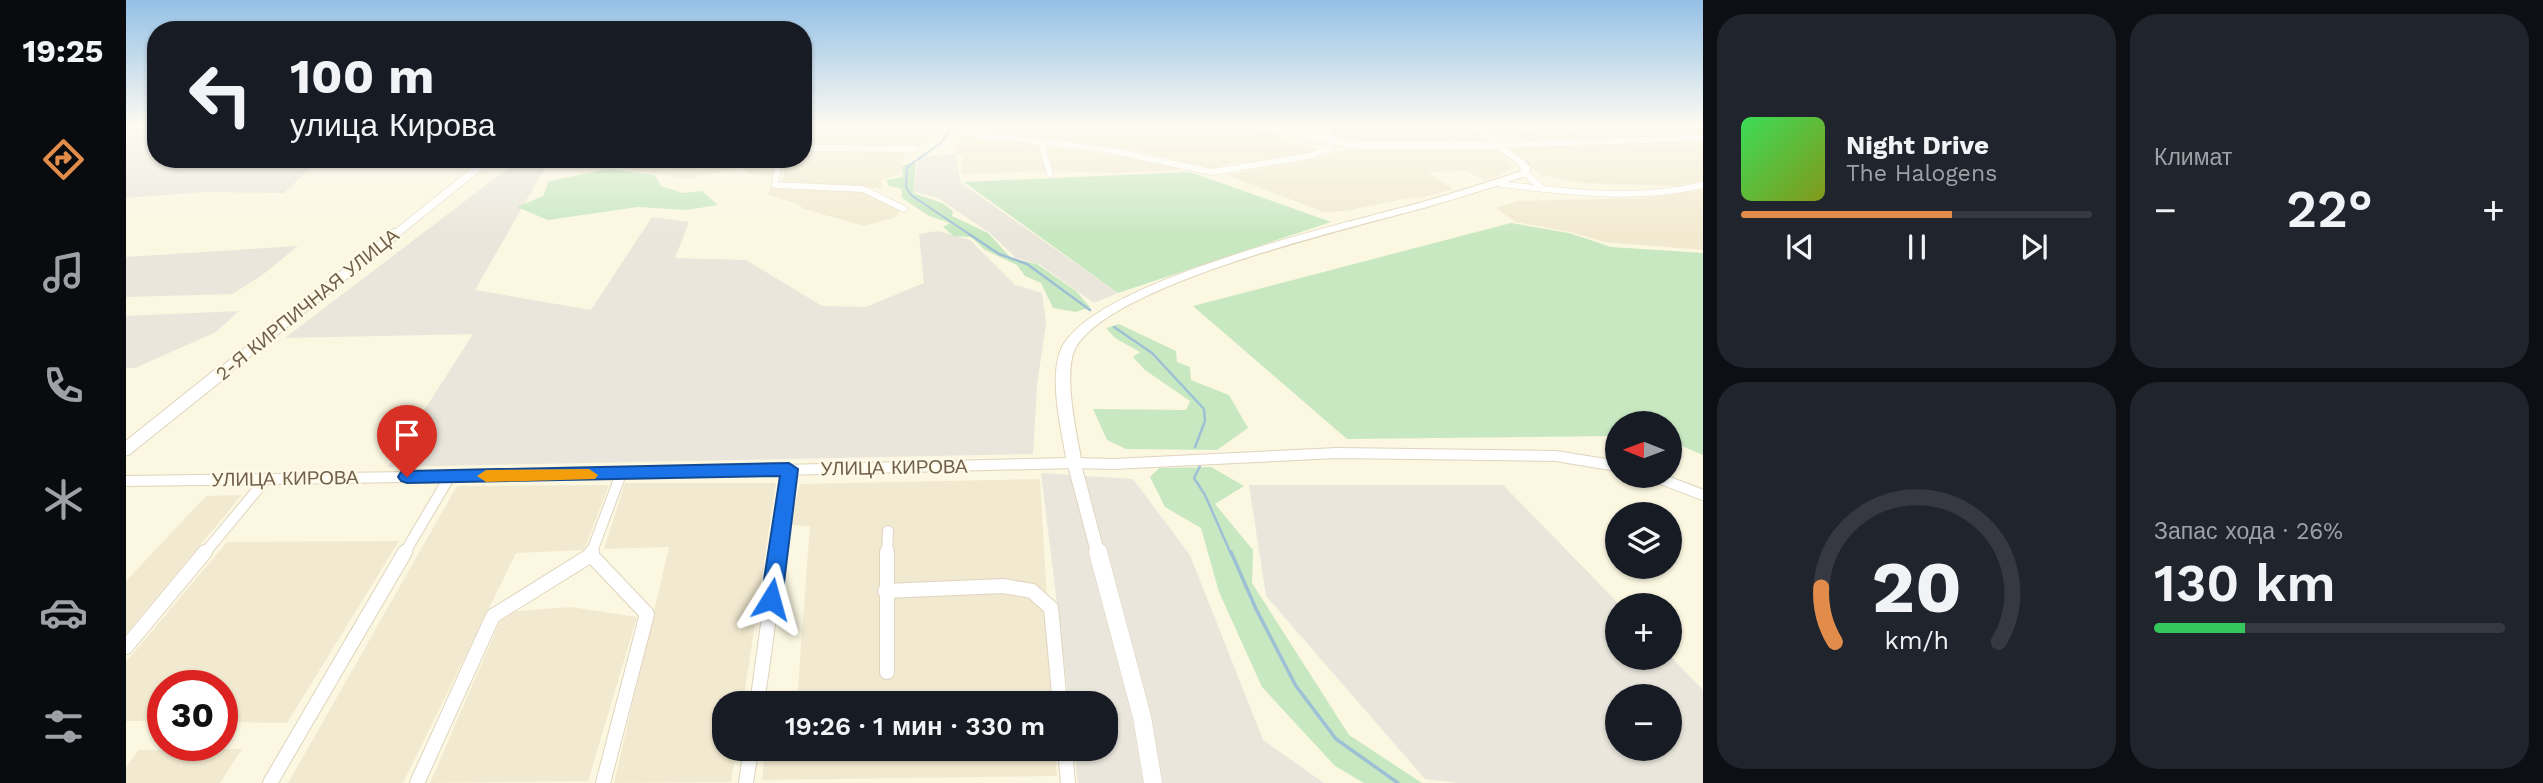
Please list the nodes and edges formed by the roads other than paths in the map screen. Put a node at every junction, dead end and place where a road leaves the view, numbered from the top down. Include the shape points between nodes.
1 (1047, 163) edge
2 (1168, 163) edge
3 (1270, 163) edge
4 (1521, 163) edge
5 (478, 168) edge
6 (778, 168) edge
7 (1525, 173) junction
8 (1050, 174) dead end
9 (1500, 184) junction
10 (1703, 185) edge
11 (1543, 189) junction
12 (904, 209) dead end
13 (126, 449) edge
14 (1074, 463) junction
15 (1605, 464) edge
16 (789, 469) junction
17 (621, 474) junction
18 (450, 476) junction
19 (267, 478) junction
20 (126, 481) edge
21 (1682, 487) edge
22 (1703, 495) edge
23 (888, 531) dead end
24 (590, 555) junction
25 (885, 591) junction
26 (126, 647) edge
27 (887, 672) dead end
28 (759, 691) edge
29 (1059, 691) edge
30 (749, 761) edge
31 (1066, 761) edge
32 (270, 783) edge
33 (417, 783) edge
34 (603, 783) edge
35 (746, 783) edge
36 (1068, 783) edge
37 (1153, 783) edge

1 - 8 street
2 - 3 street via 1212,172
4 - 7 main road
5 - 13 street, 2-Я КИРПИЧНАЯ УЛИЦА
6 - 12 street via 775,185 863,189
7 - 9 main road
7 - 11 street
9 - 11 street
9 - 14 main road via 1224,263 1102,313 1068,349 1064,379
10 - 11 street via 1657,192
14 - 15 street via 1337,453 1556,456
14 - 16 main road, УЛИЦА КИРОВА
14 - 37 street via 1142,717
16 - 17 main road, УЛИЦА КИРОВА
16 - 28 street
17 - 18 main road, УЛИЦА КИРОВА
17 - 24 street
18 - 19 main road, УЛИЦА КИРОВА
18 - 32 street
19 - 20 main road, УЛИЦА КИРОВА
19 - 26 street
21 - 22 street
23 - 25 street
24 - 33 street via 492,616
24 - 34 street via 647,614
25 - 27 street
25 - 29 street via 1003,586 1032,591 1051,608
30 - 35 street
31 - 36 street

